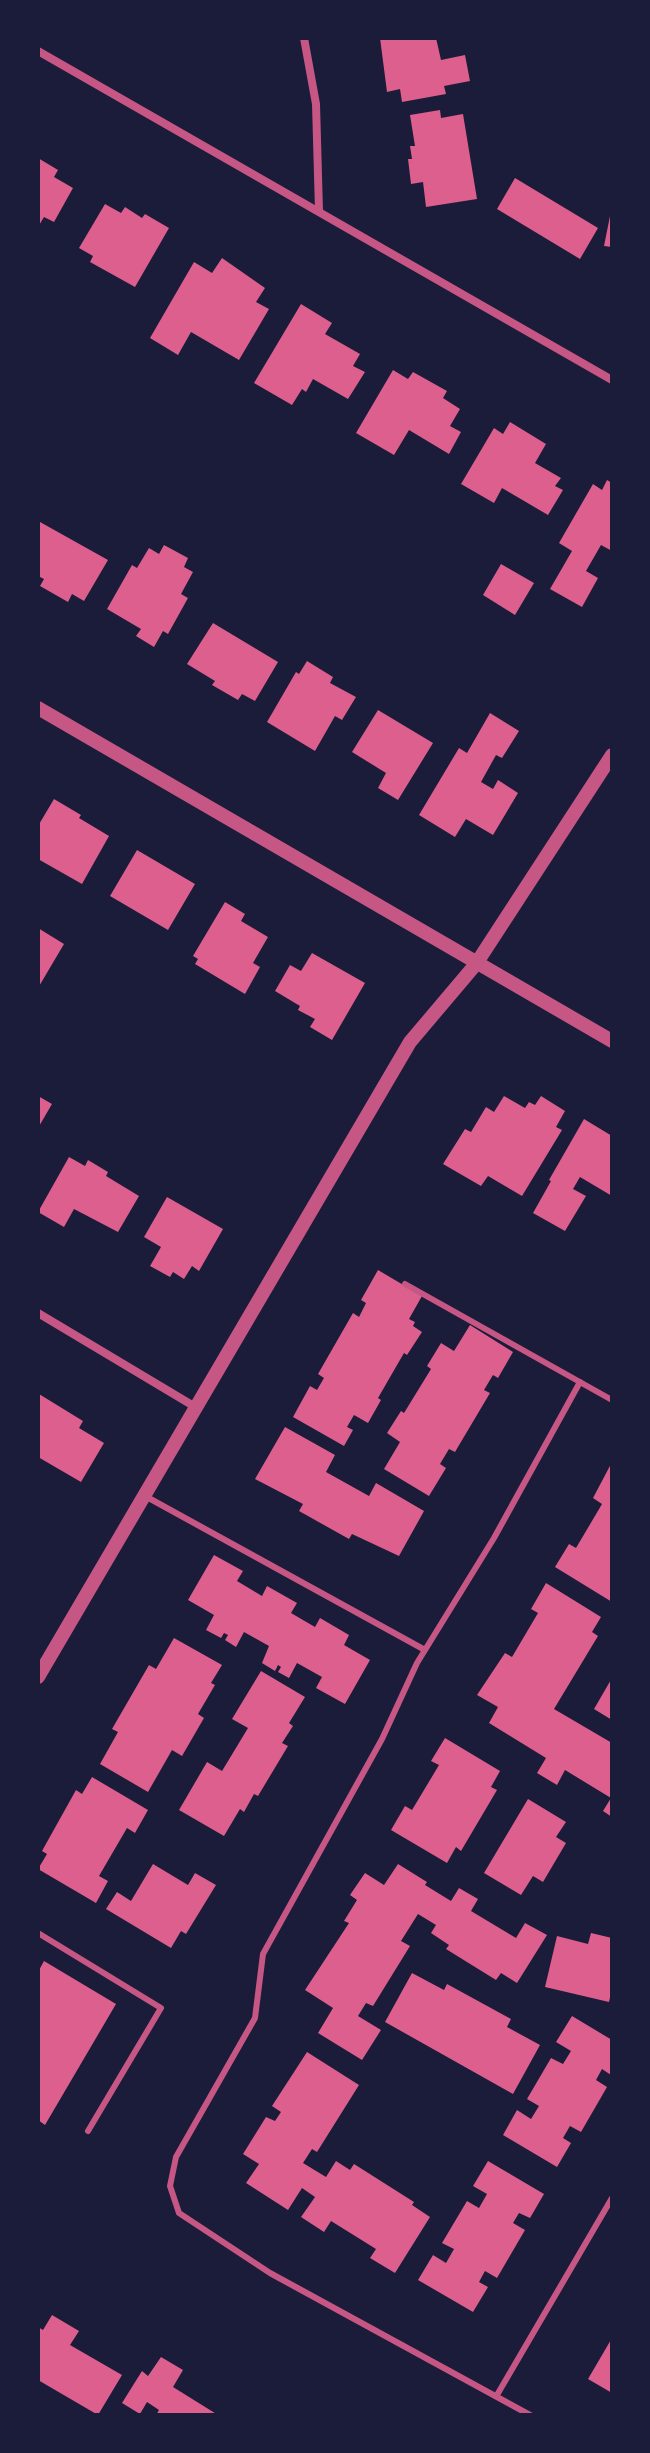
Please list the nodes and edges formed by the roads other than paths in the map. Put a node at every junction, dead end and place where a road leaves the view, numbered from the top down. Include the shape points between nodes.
1 (304, 38) edge
2 (38, 51) edge
3 (319, 211) junction
4 (612, 380) edge
5 (38, 708) edge
6 (612, 755) edge
7 (476, 964) junction
8 (612, 1041) edge
9 (405, 1284) dead end
10 (38, 1313) edge
11 (580, 1382) junction
12 (612, 1400) edge
13 (197, 1408) junction
14 (145, 1496) junction
15 (425, 1650) junction
16 (38, 1677) edge
17 (38, 1933) edge
18 (88, 2131) dead end
19 (612, 2198) edge
20 (497, 2395) junction
21 (530, 2415) edge

1 - 3 street via 316,104
2 - 3 street
3 - 4 street
5 - 7 street
6 - 7 street
7 - 8 street
7 - 13 street via 410,1042
9 - 11 lane
10 - 13 street
11 - 12 lane
11 - 15 lane
13 - 14 street
14 - 15 lane
14 - 16 street
15 - 20 lane via 263,1954 255,2018 176,2157 170,2186 179,2213 270,2273
17 - 18 lane via 161,2008
19 - 20 lane
20 - 21 lane

